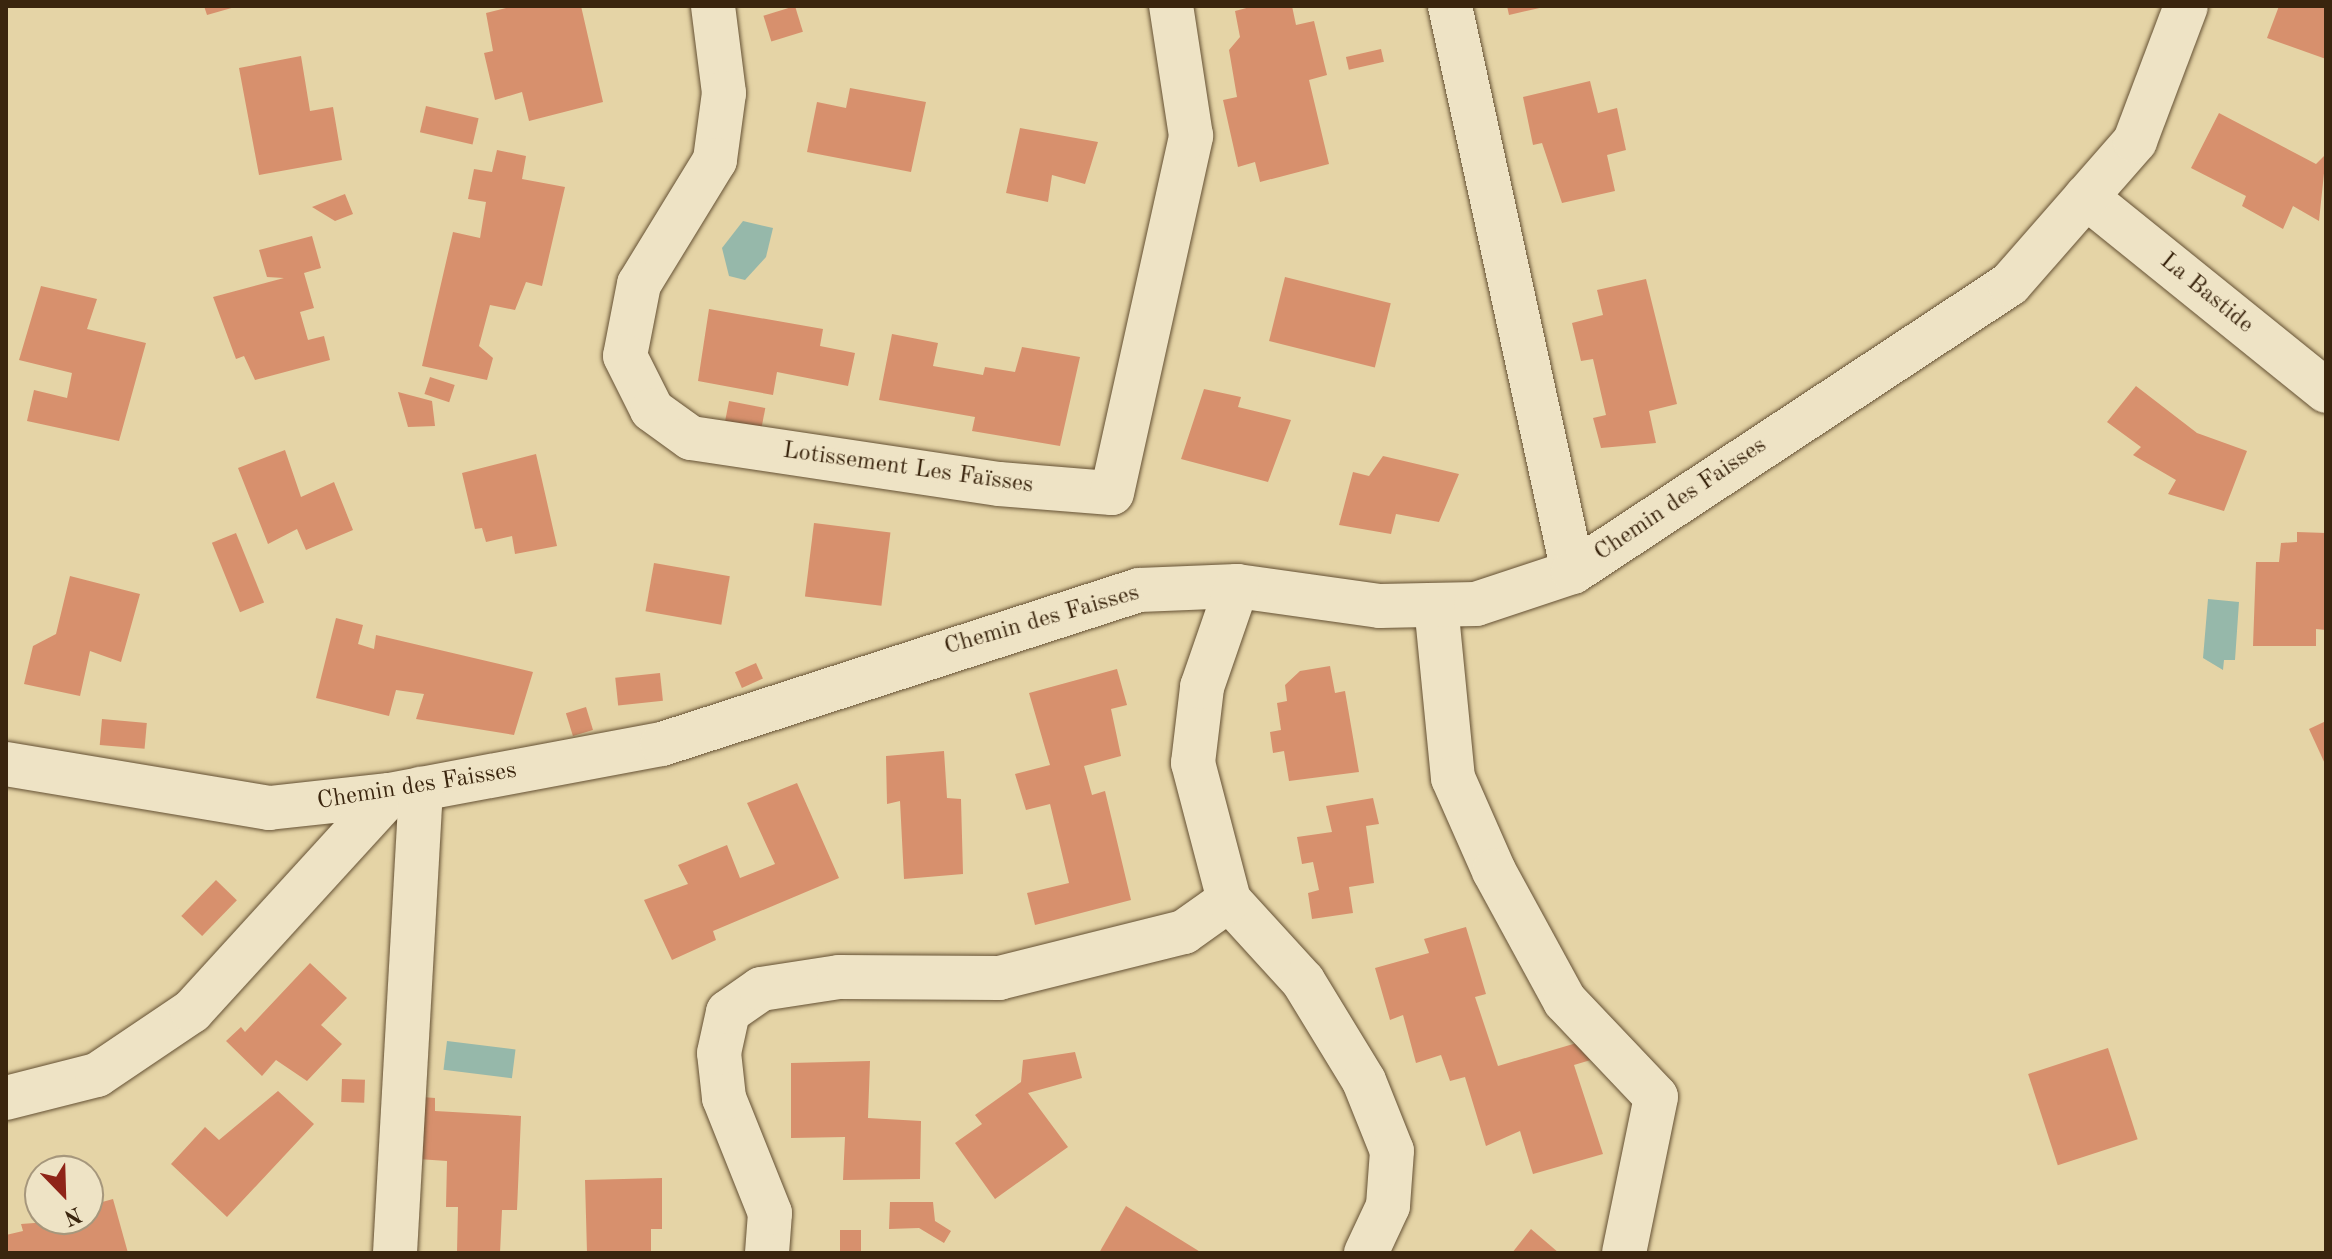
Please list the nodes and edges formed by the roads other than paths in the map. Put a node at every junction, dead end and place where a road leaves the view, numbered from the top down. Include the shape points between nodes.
1 (713, 6) edge
2 (1171, 6) edge
3 (1450, 6) edge
4 (2186, 6) edge
5 (2086, 197) junction
6 (2326, 391) edge
7 (1573, 572) junction
8 (1237, 586) junction
9 (1436, 605) junction
10 (6, 764) edge
11 (405, 792) junction
12 (1229, 900) junction
13 (6, 1098) edge
14 (395, 1253) edge
15 (767, 1253) edge
16 (1366, 1253) edge
17 (1624, 1253) edge

1 - 2 street, Lotissement Les Faïsses via 724,93 715,160 639,284 625,356 652,410 691,438 999,484 1112,493 1191,136
3 - 7 street
4 - 5 street, Chemin des Faisses via 2135,141
5 - 6 street, La Bastide
5 - 7 street, Chemin des Faisses via 2010,284
7 - 9 street, Chemin des Faisses via 1476,604
8 - 9 street, Chemin des Faisses via 1380,606
8 - 11 street, Chemin des Faisses via 1139,590 662,744
8 - 12 street via 1202,687 1193,763
9 - 17 street via 1453,778 1494,871 1565,1001 1656,1097
10 - 11 street, Chemin des Faisses via 269,808
11 - 13 street via 192,1011 97,1075
11 - 14 street
12 - 15 street via 1184,932 999,978 839,977 761,989 728,1012 719,1053 724,1098 770,1213
12 - 16 street via 1303,981 1364,1081 1392,1151 1388,1206

